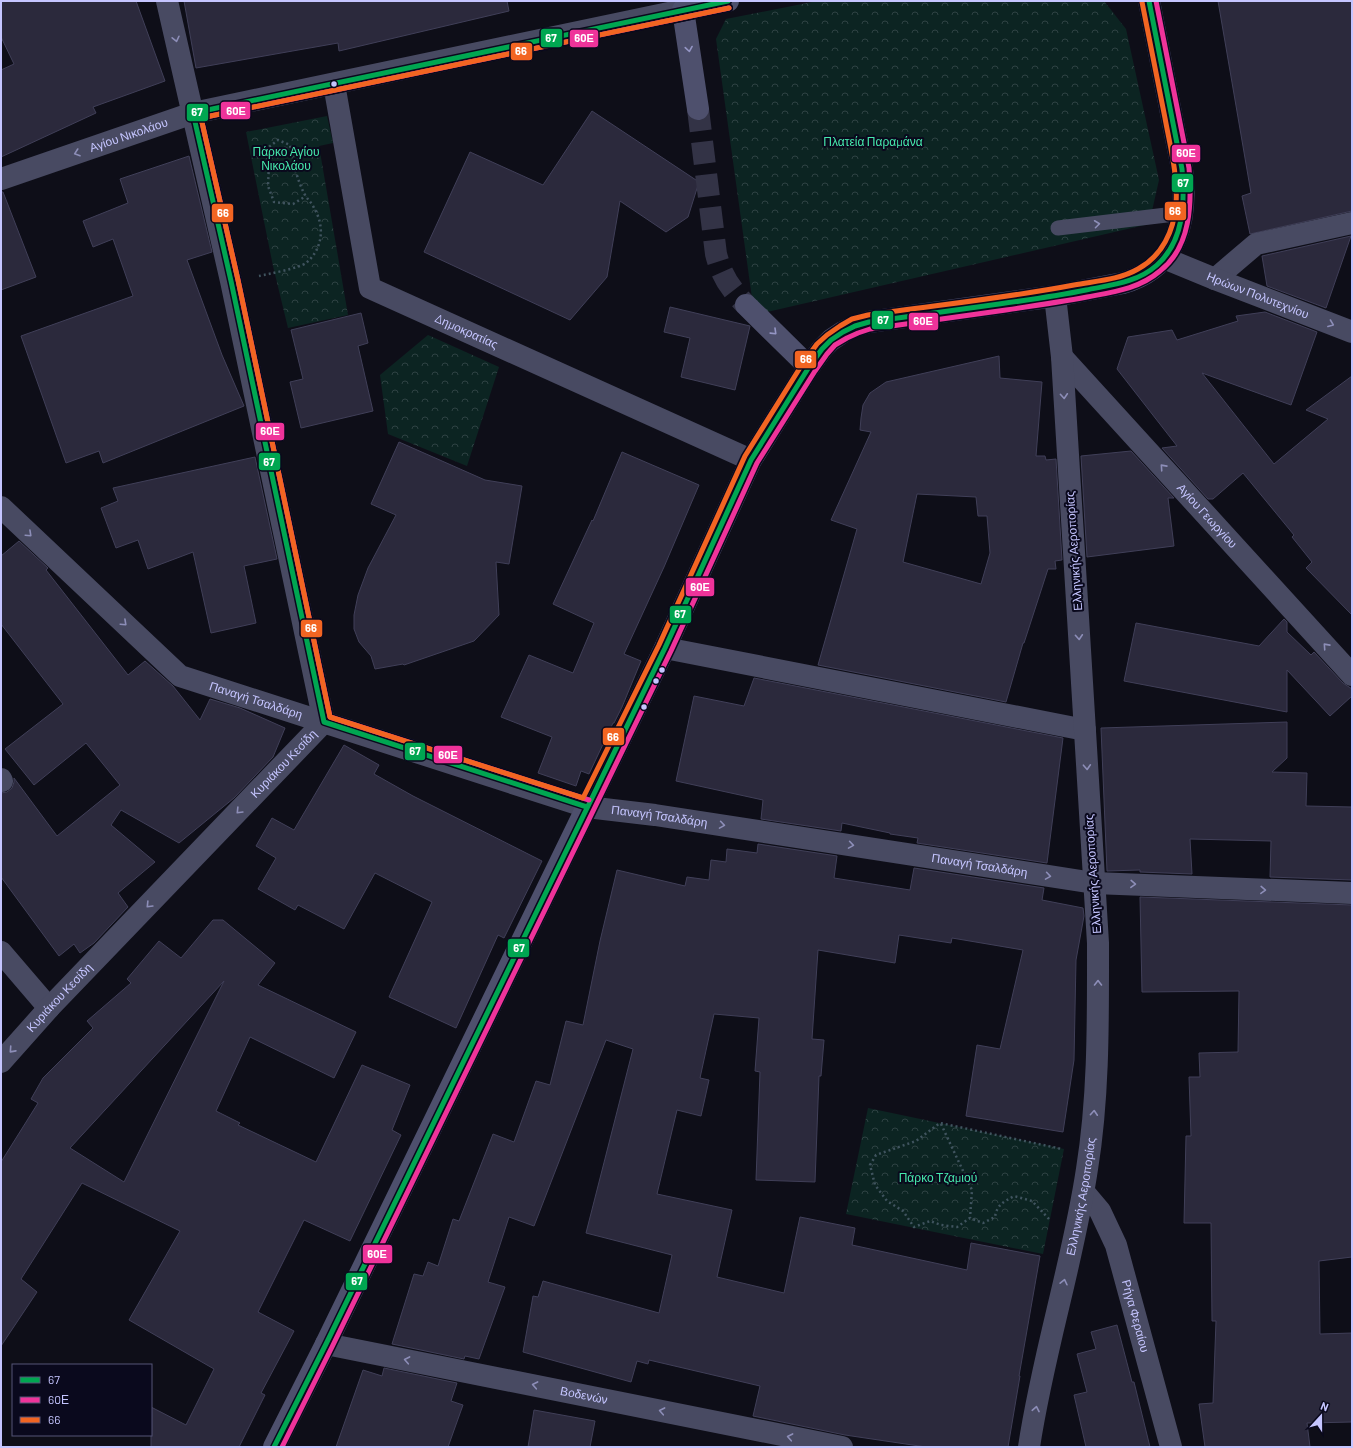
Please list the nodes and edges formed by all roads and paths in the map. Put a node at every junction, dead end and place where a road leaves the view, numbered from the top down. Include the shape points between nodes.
1 (167, 1) edge
2 (728, 1) edge
3 (1149, 1) edge
4 (683, 10) junction
5 (334, 84) junction
6 (698, 109) tunnel mouth
7 (193, 113) junction
8 (1, 178) edge
9 (306, 196) junction
10 (1183, 213) junction
11 (1352, 223) edge
12 (1058, 228) dead end
13 (1164, 258) junction
14 (260, 276) dead end
15 (1215, 279) junction
16 (1055, 296) junction
17 (746, 305) tunnel mouth
18 (1352, 332) edge
19 (1062, 357) junction
20 (809, 367) junction
21 (751, 460) junction
22 (4, 516) edge
23 (665, 648) junction
24 (1352, 675) edge
25 (324, 722) junction
26 (1085, 730) junction
27 (587, 807) junction
28 (1094, 883) junction
29 (1352, 893) edge
30 (1, 952) edge
31 (49, 1008) junction
32 (1, 1062) edge
33 (940, 1123) junction
34 (1064, 1149) dead end
35 (1084, 1192) junction
36 (970, 1218) junction
37 (1076, 1234) junction
38 (326, 1344) junction
39 (274, 1447) edge
40 (842, 1447) edge
41 (1029, 1447) edge
42 (1171, 1447) edge

1 -> 7 street, Κυριάκου Κεσίδη
2 - 4 main road, Αγίου Νικολάου
3 - 10 main road via 1182,169
4 - 5 street, Αγίου Νικολάου
4 -> 6 main road
5 - 7 street, Αγίου Νικολάου
5 - 21 street, Δημοκρατίας via 370,288
7 -> 8 street, Αγίου Νικολάου
7 - 25 street, Κυριάκου Κεσίδη
9 - 9 path via 292,160 290,145 278,140 265,150 269,164 268,186 274,202 293,204
9 - 14 path via 315,209 322,227 319,248 306,264
12 -> 10 lane
10 - 13 main road via 1178,234
11 - 15 street via 1256,244
13 - 15 street, Ηρώων Πολυτεχνίου
13 - 16 main road via 1134,280
15 -> 18 street, Ηρώων Πολυτεχνίου
16 - 19 street, Ελληνικής Αεροπορίας
16 - 20 main road via 869,322 843,332 831,340
17 -> 20 main road
24 -> 19 street, Αγίου Γεωργίου
19 -> 26 street, Ελληνικής Αεροπορίας
20 - 21 main road
21 - 23 main road
22 -> 25 street, Παναγή Τσαλδάρη via 180,676
23 - 26 street
23 - 27 main road
25 - 27 street, Παναγή Τσαλδάρη
25 -> 31 street, Κυριάκου Κεσίδη
26 -> 28 street, Ελληνικής Αεροπορίας
27 -> 28 street, Παναγή Τσαλδάρη via 655,815
27 - 38 main road
28 -> 29 street, Παναγή Τσαλδάρη
35 -> 28 street, Ελληνικής Αεροπορίας via 1092,1139 1098,1029 1098,943
30 - 31 street
31 -> 32 street, Κυριάκου Κεσίδη
33 - 34 path
33 - 36 path via 972,1190
33 - 36 path via 916,1141 876,1155 870,1165 875,1184 887,1201 903,1211 914,1228 930,1221 957,1227
35 - 37 street, Ελληνικής Αεροπορίας
35 - 42 street, Ρήγα Φεραίου via 1100,1211 1116,1245
36 - 37 path via 983,1223 995,1217 996,1209 1014,1196 1032,1202 1050,1220
41 -> 37 street, Ελληνικής Αεροπορίας via 1046,1359
38 - 39 main road
40 -> 38 street, Βοδενών

